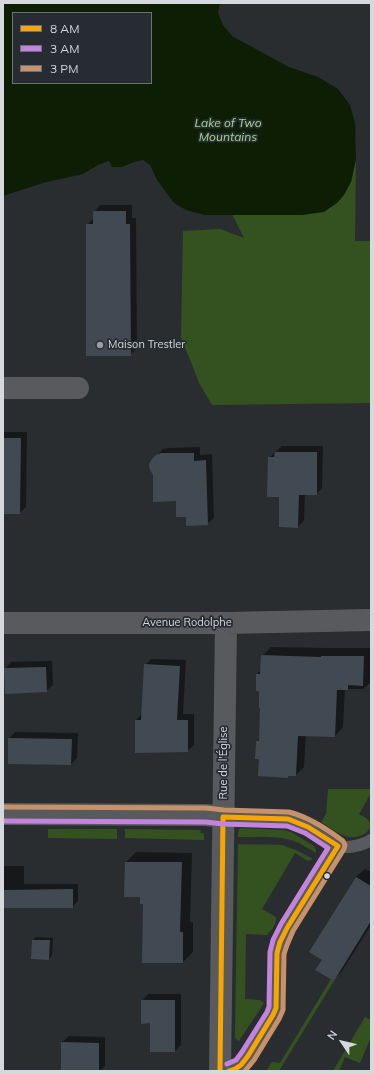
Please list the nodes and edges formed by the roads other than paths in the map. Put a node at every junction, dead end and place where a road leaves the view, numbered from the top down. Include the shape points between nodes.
1 (3, 388) edge
2 (78, 388) dead end
3 (371, 620) edge
4 (3, 623) edge
5 (226, 623) junction
6 (3, 814) edge
7 (224, 817) junction
8 (371, 840) edge
9 (338, 846) junction
10 (220, 1071) edge
11 (223, 1071) edge
12 (230, 1071) edge

1 - 2 street
3 - 5 street, Avenue Rodolphe
4 - 5 street, Avenue Rodolphe
5 - 7 street, Rue de l'Église
6 - 7 street via 206,814
7 - 9 lane via 296,820
7 - 10 street, Rue de l'Église
8 - 9 lane via 349,847
9 - 12 lane via 280,942 277,953 276,1008 273,1015 242,1065
10 - 11 lane

